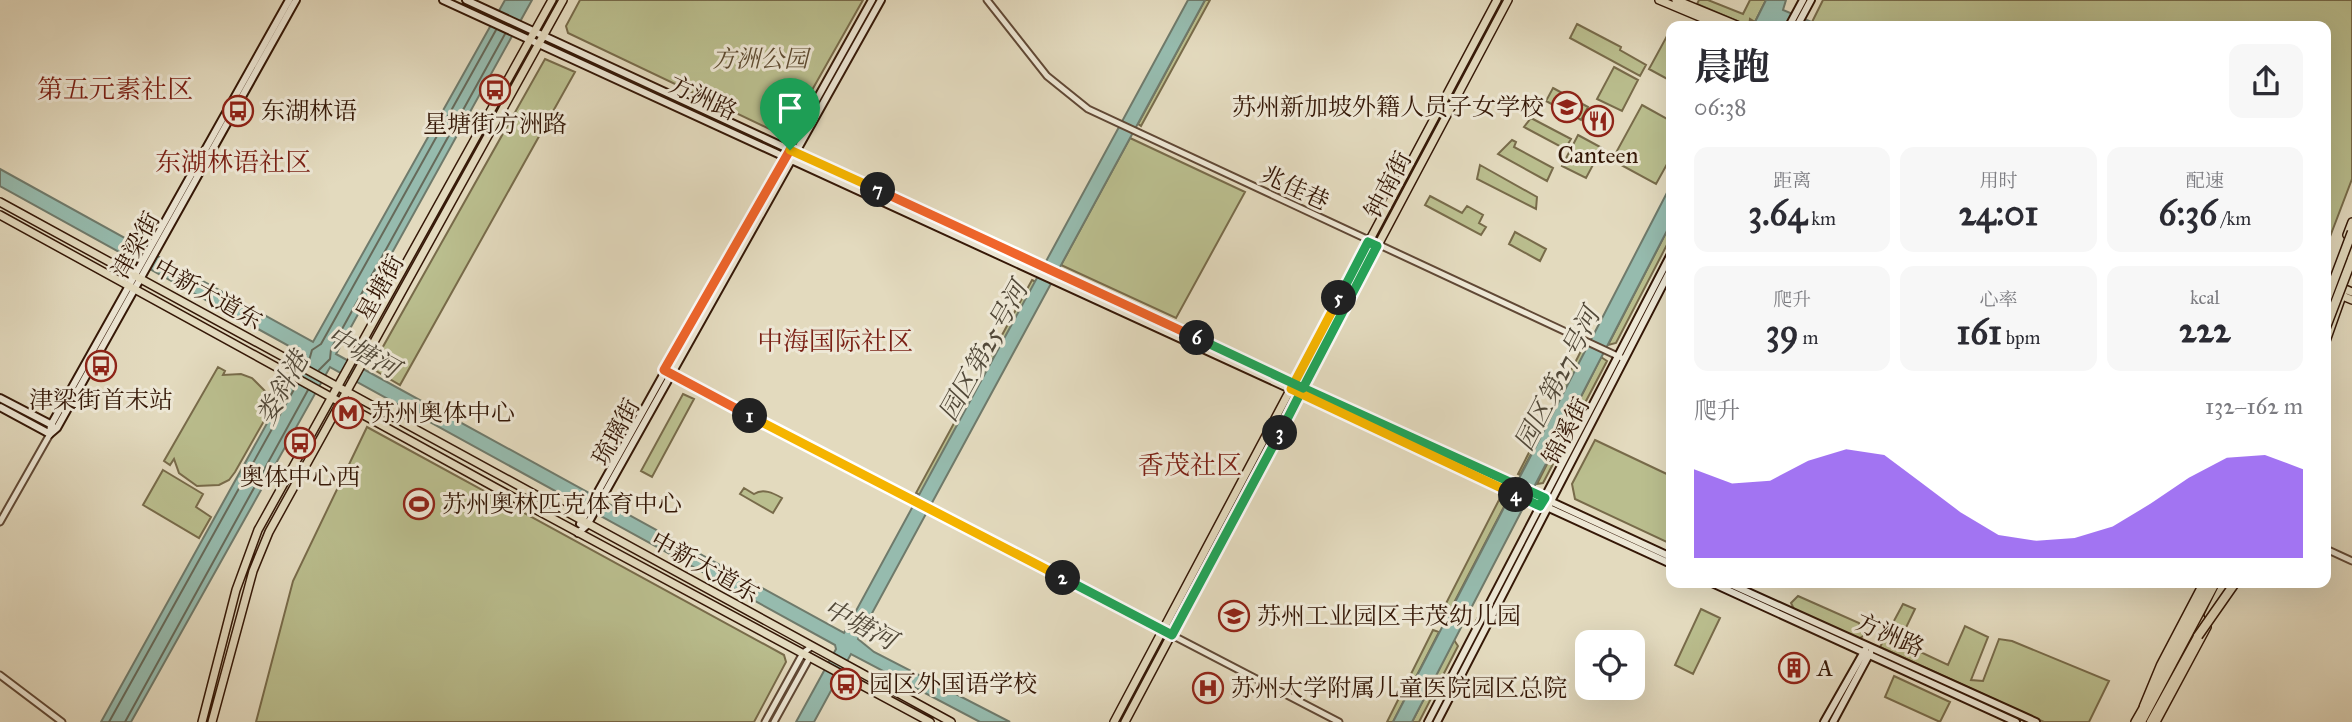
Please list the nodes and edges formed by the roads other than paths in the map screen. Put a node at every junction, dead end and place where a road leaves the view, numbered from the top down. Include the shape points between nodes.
1 (289, 0) edge
2 (296, 0) edge
3 (443, 0) edge
4 (466, 0) edge
5 (552, 0) edge
6 (563, 0) edge
7 (872, 0) edge
8 (881, 0) edge
9 (987, 0) edge
10 (1497, 0) edge
11 (1508, 0) edge
12 (1659, 0) edge
13 (1676, 0) edge
14 (1803, 0) edge
15 (1811, 0) edge
16 (1799, 16) junction
17 (1709, 21) edge
18 (1727, 21) edge
19 (1794, 21) edge
20 (1798, 21) edge
21 (534, 31) junction
22 (543, 36) junction
23 (529, 40) junction
24 (538, 44) junction
25 (793, 151) junction
26 (789, 158) junction
27 (0, 202) edge
28 (0, 215) edge
29 (2352, 222) edge
30 (2352, 232) edge
31 (1368, 242) junction
32 (1377, 246) junction
33 (151, 250) junction
34 (2352, 259) edge
35 (1666, 264) edge
36 (1042, 271) junction
37 (2351, 272) edge
38 (136, 276) junction
39 (2331, 277) edge
40 (1666, 278) edge
41 (132, 285) junction
42 (2331, 288) edge
43 (2346, 292) edge
44 (2352, 300) edge
45 (2331, 314) edge
46 (2331, 329) edge
47 (1621, 358) junction
48 (667, 372) junction
49 (1292, 386) junction
50 (335, 387) junction
51 (345, 391) junction
52 (1302, 391) junction
53 (330, 397) junction
54 (0, 398) edge
55 (339, 401) junction
56 (0, 407) edge
57 (54, 426) junction
58 (50, 434) junction
59 (1548, 500) junction
60 (1544, 507) junction
61 (0, 522) edge
62 (583, 523) junction
63 (578, 533) junction
64 (2331, 551) edge
65 (1666, 554) edge
66 (2352, 561) edge
67 (1666, 562) edge
68 (1723, 588) edge
69 (1738, 588) edge
70 (2203, 588) edge
71 (2203, 588) edge
72 (2212, 588) edge
73 (2223, 588) edge
74 (2229, 588) edge
75 (2229, 588) edge
76 (1163, 630) junction
77 (1172, 635) junction
78 (2199, 636) junction
79 (811, 647) junction
80 (1868, 651) junction
81 (806, 655) junction
82 (0, 675) edge
83 (2144, 706) junction
84 (62, 722) edge
85 (202, 722) edge
86 (212, 722) edge
87 (765, 722) edge
88 (774, 722) edge
89 (930, 722) edge
90 (951, 722) edge
91 (1114, 722) edge
92 (1125, 722) edge
93 (1339, 722) edge
94 (1429, 722) edge
95 (1437, 722) edge
96 (1824, 722) edge
97 (1833, 722) edge
98 (2016, 722) edge
99 (2036, 722) edge
100 (2138, 722) edge
101 (2153, 722) edge

1 - 33 main road, 津梁街
2 - 33 main road, 津梁街
3 - 23 main road, 方洲路
4 - 21 main road, 方洲路
5 - 21 main road, 星塘街
6 - 22 main road, 星塘街
7 - 25 main road, 琉璃街
8 - 25 main road, 琉璃街
9 - 31 street, 兆佳巷 via 1057,86 1088,109
10 - 31 main road, 钟南街
11 - 32 main road, 钟南街
12 - 17 main road
13 - 18 main road
14 - 16 main road
15 - 16 main road
16 - 19 main road
16 - 20 main road
21 - 22 main road, 方洲路
21 - 23 main road, 星塘街
22 - 24 main road, 星塘街
22 - 25 main road, 方洲路
23 - 24 main road, 方洲路
23 - 50 main road, 星塘街
24 - 26 main road, 方洲路
24 - 51 main road, 星塘街
25 - 26 main road, 琉璃街
25 - 36 main road, 方洲路
26 - 36 main road, 方洲路
26 - 48 main road, 琉璃街
27 - 38 main road, 中新大道东
28 - 41 main road, 中新大道东
29 - 39 main road, bridge
30 - 42 highway, bridge
31 - 32 street, 兆佳巷
31 - 49 main road, 钟南街
32 - 47 street, 兆佳巷
32 - 52 main road, 钟南街
33 - 38 main road, 津梁街 via 140,261
33 - 38 main road, 津梁街 via 147,265
34 - 45 highway, bridge
35 - 47 main road, 锦溪街
36 - 49 main road, 方洲路
37 - 43 main road
38 - 41 main road, 津梁街
38 - 50 main road, 中新大道东
40 - 47 main road, 锦溪街
41 - 53 main road, 中新大道东
41 - 57 main road, 津梁街
43 - 44 main road
43 - 46 main road
47 - 59 main road, 锦溪街
48 - 62 main road, 琉璃街
48 - 76 street
49 - 52 main road, 方洲路
49 - 76 main road, 钟南街
50 - 51 main road, 中新大道东
50 - 53 main road, 星塘街
51 - 55 main road, 星塘街
51 - 62 main road, 中新大道东
52 - 59 main road, 方洲路
52 - 60 main road, 方洲路
52 - 77 main road, 钟南街
53 - 55 main road, 中新大道东
53 - 85 main road, 星塘街 via 277,492 243,567
54 - 57 main road
55 - 63 main road, 中新大道东
55 - 86 main road, 星塘街 via 286,498 253,571
56 - 58 main road
57 - 58 main road, 津梁街
58 - 61 street, 津梁街
59 - 60 main road, 锦溪街
59 - 65 main road, 方洲路
60 - 67 main road, 方洲路
60 - 94 main road, 锦溪街
60 - 95 main road, 锦溪街
62 - 63 main road, 琉璃街
62 - 79 main road, 中新大道东
63 - 81 main road, 中新大道东
64 - 66 street
68 - 80 main road, 方洲路
69 - 80 main road, 方洲路
70 - 83 highway
71 - 83 main road
72 - 100 highway
73 - 78 highway, bridge
74 - 78 highway, bridge
75 - 101 main road
76 - 77 street
76 - 91 main road, 钟南街
77 - 92 main road, 钟南街
77 - 93 street
78 - 101 highway
79 - 81 street
79 - 90 main road, 中新大道东
80 - 96 main road
80 - 97 main road
80 - 98 main road, 方洲路
80 - 99 main road, 方洲路
81 - 87 street
81 - 88 street
81 - 89 main road, 中新大道东
82 - 84 street
83 - 100 main road

